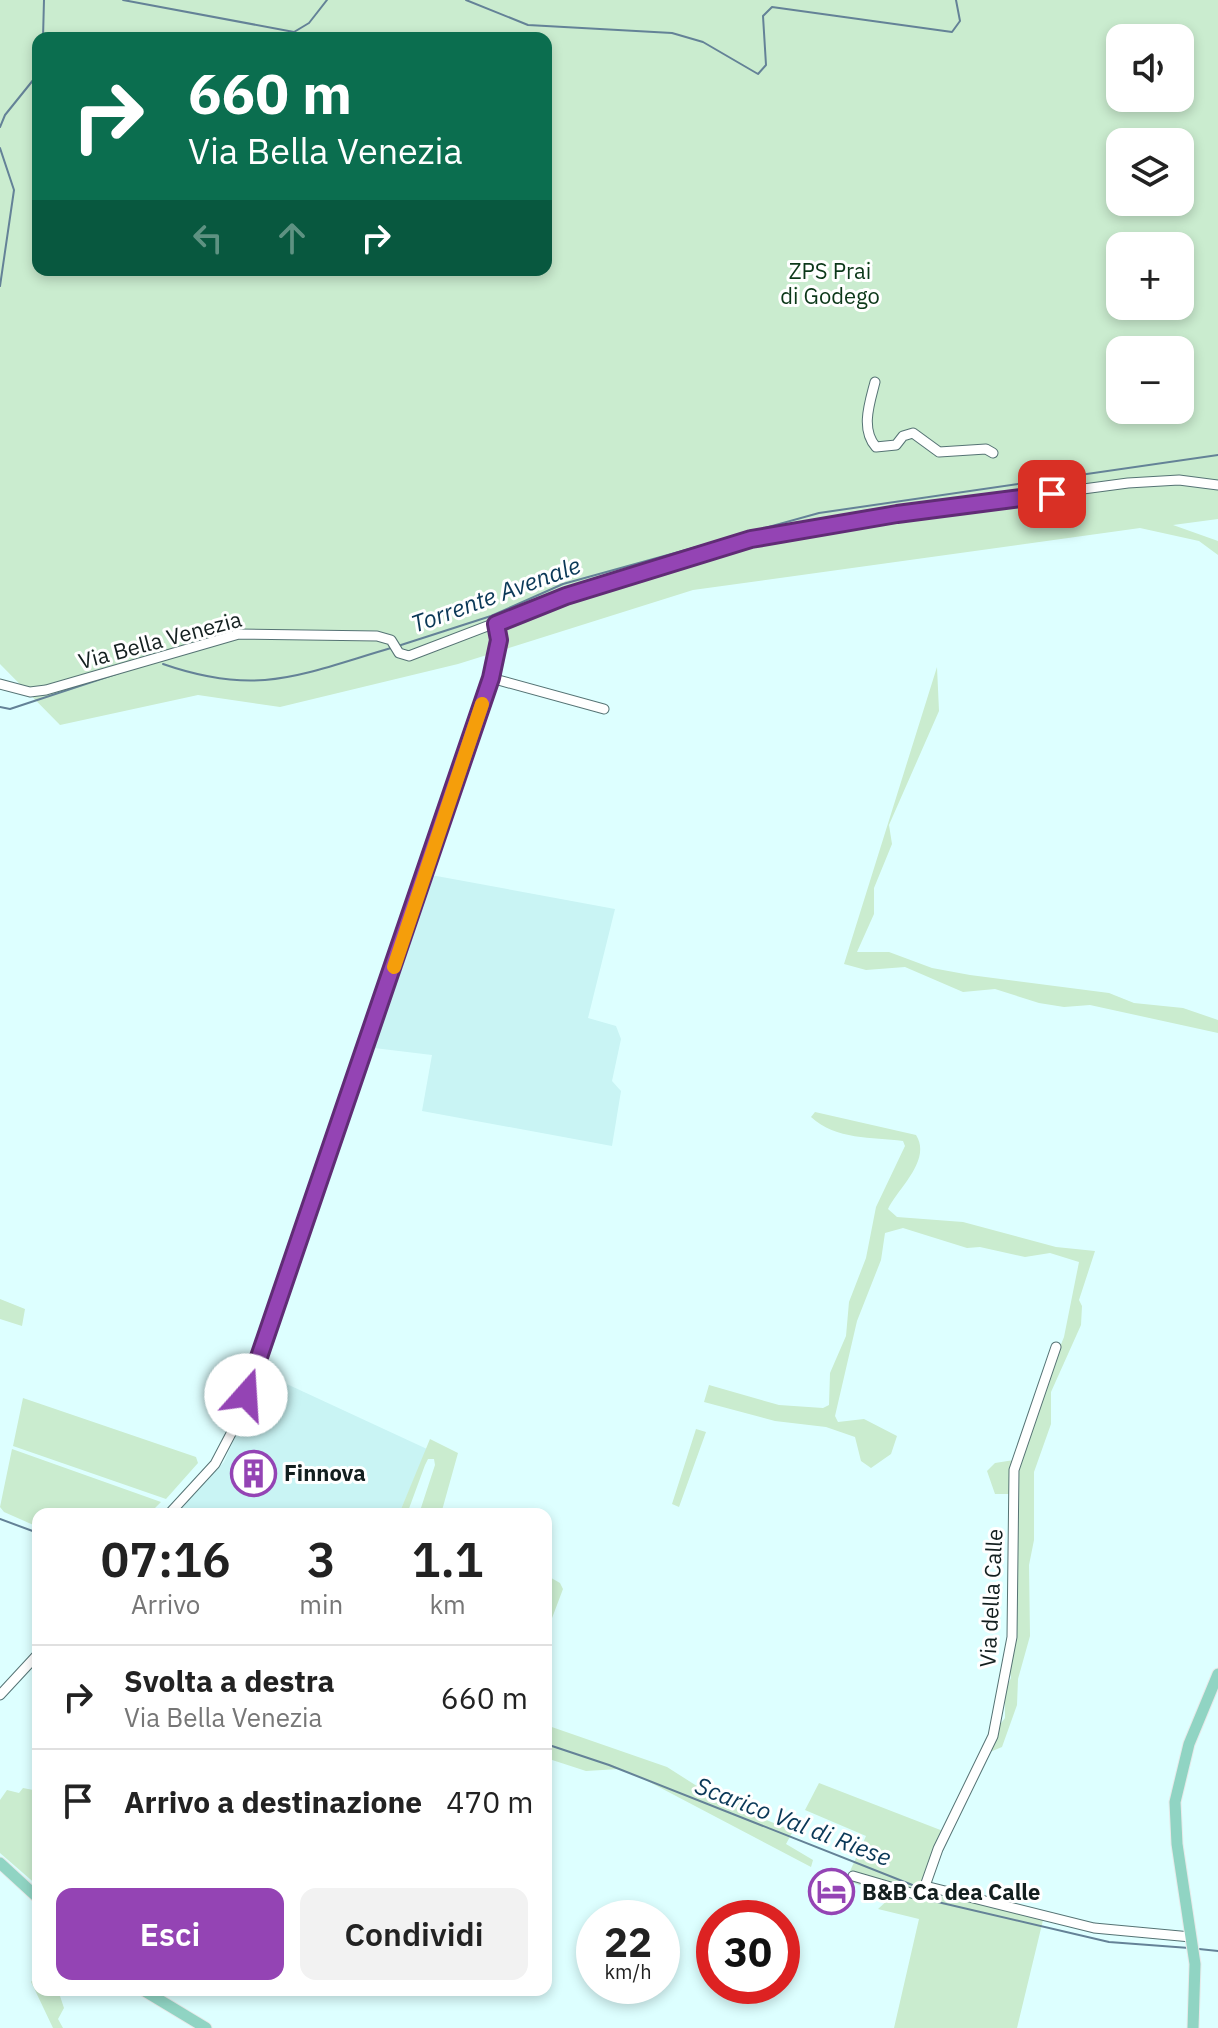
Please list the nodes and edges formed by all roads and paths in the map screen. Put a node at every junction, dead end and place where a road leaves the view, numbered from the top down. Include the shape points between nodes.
1 (875, 382) dead end
2 (993, 453) dead end
3 (1218, 485) edge
4 (496, 624) junction
5 (491, 678) junction
6 (0, 684) edge
7 (604, 709) dead end
8 (1056, 1347) dead end
9 (175, 1508) edge
10 (32, 1660) edge
11 (1218, 1674) edge
12 (0, 1695) edge
13 (0, 1863) edge
14 (853, 1876) dead end
15 (928, 1888) junction
16 (32, 1892) edge
17 (1192, 1944) junction
18 (153, 1996) edge
19 (206, 2028) edge
20 (1193, 2028) edge

1 - 2 street via 868,422 876,447 896,445 913,433 939,452
3 - 4 street, Via Bella Venezia via 1162,480 938,508 751,539 566,596
4 - 5 street via 499,640
4 - 6 street, Via Bella Venezia via 418,654 377,636 253,632 46,690 30,692
5 - 7 street
5 - 9 street via 236,1424 215,1464
8 - 15 street, Via della Calle via 1014,1470 1012,1637 993,1736 938,1849
10 - 12 street
11 - 17 main road via 1189,1744 1175,1802
13 - 16 main road
14 - 15 street via 918,1895
15 - 17 street via 1094,1928
17 - 20 main road
18 - 19 main road

